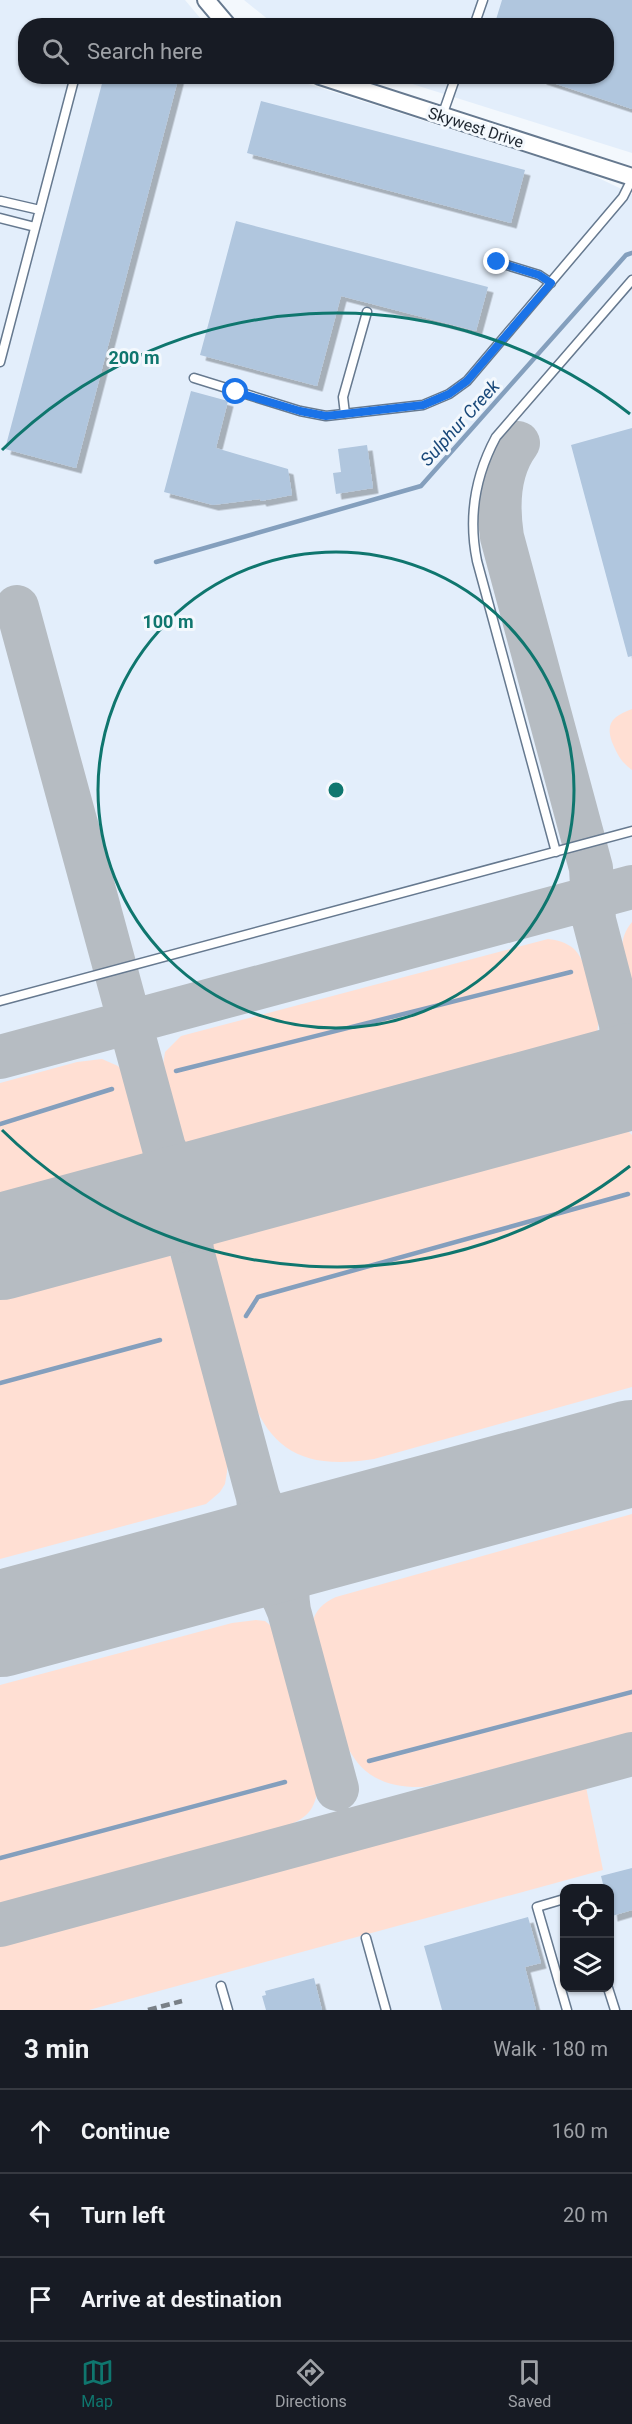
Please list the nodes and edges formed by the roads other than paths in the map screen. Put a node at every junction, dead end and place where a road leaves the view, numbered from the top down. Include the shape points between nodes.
1 (206, 0) edge
2 (483, 0) edge
3 (221, 18) edge
4 (477, 18) edge
5 (73, 84) edge
6 (344, 84) edge
7 (453, 84) edge
8 (442, 116) junction
9 (632, 178) edge
10 (2, 201) dead end
11 (39, 210) junction
12 (0, 218) edge
13 (35, 227) junction
14 (497, 262) dead end
15 (632, 280) edge
16 (551, 283) junction
17 (367, 312) dead end
18 (0, 362) edge
19 (194, 378) dead end
20 (345, 414) junction
21 (632, 831) edge
22 (556, 852) junction
23 (0, 1001) edge
24 (560, 1900) edge
25 (366, 1938) dead end
26 (221, 1986) dead end
27 (609, 1992) edge
28 (228, 2010) edge
29 (386, 2010) edge
30 (567, 2010) edge
31 (615, 2010) edge

1 - 3 street
2 - 4 lane
5 - 11 lane
6 - 8 street, Skywest Drive
7 - 8 lane
8 - 9 street, Skywest Drive
9 - 16 lane via 623,197
10 - 11 lane
11 - 13 lane
12 - 13 lane
13 - 18 lane
14 - 16 lane via 539,275
15 - 22 lane via 496,437 475,493 472,538 477,561
16 - 20 lane via 467,381 449,394 423,405
17 - 20 lane via 343,397
19 - 20 lane via 300,411 326,416
21 - 22 lane
22 - 23 lane
24 - 30 lane via 537,1907
25 - 29 lane
26 - 28 lane
27 - 31 lane

